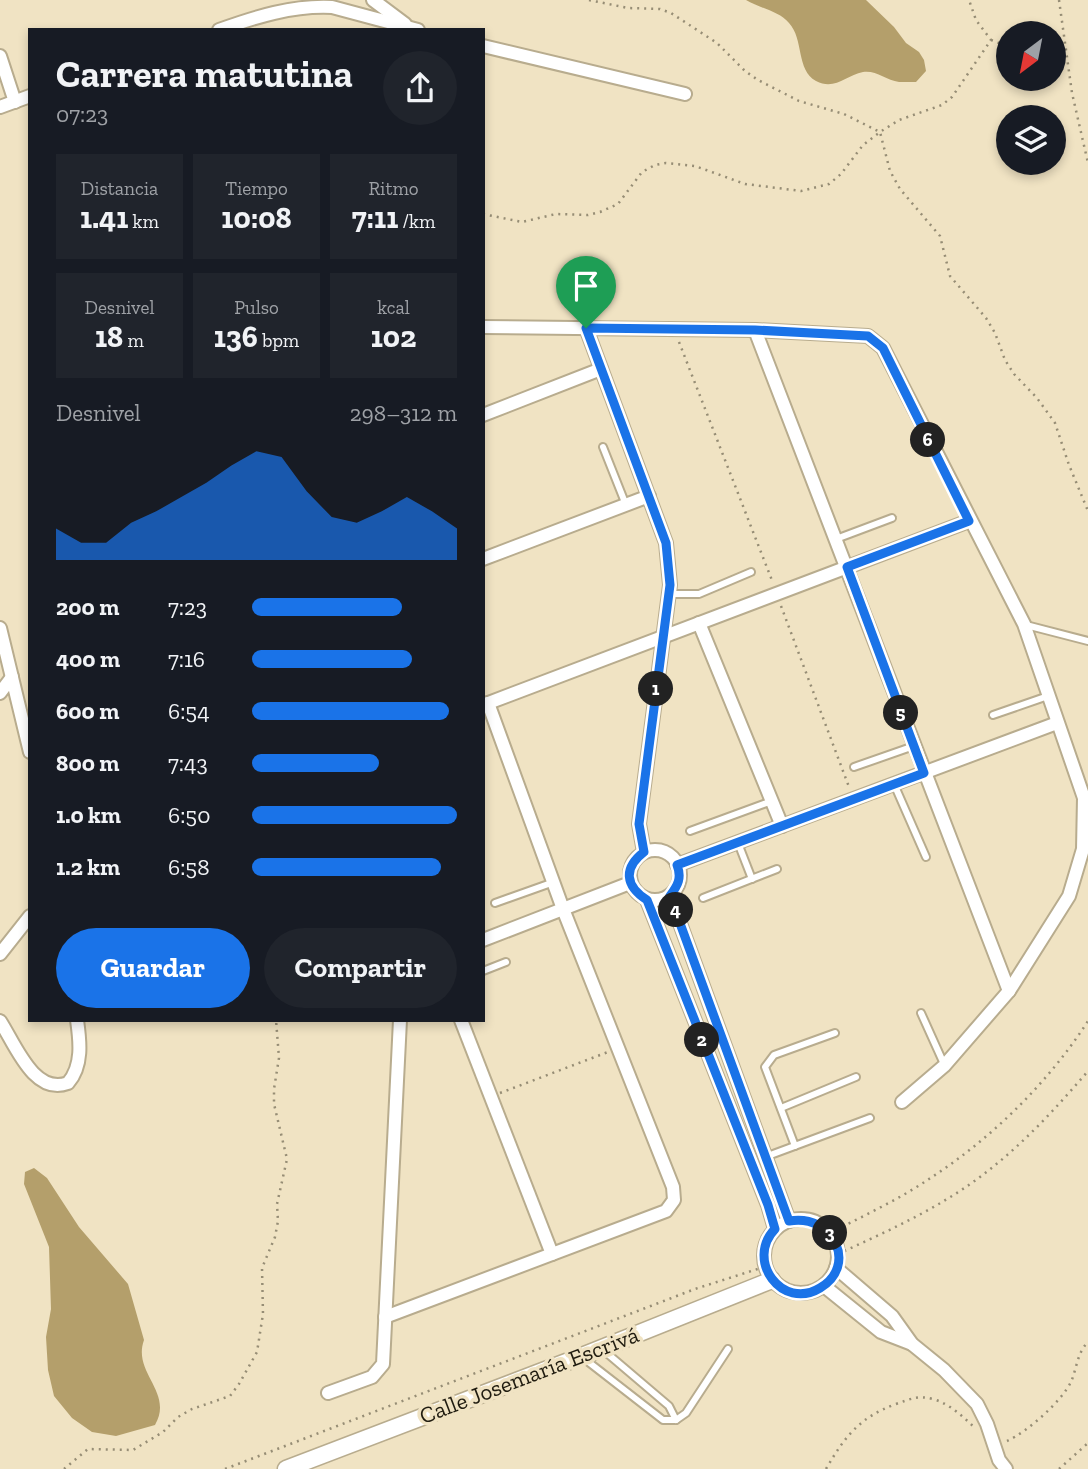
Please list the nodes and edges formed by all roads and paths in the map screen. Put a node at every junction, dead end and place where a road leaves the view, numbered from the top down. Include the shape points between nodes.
1 (373, 0) edge
2 (589, 0) edge
3 (969, 0) edge
4 (1059, 0) edge
5 (1061, 21) edge
6 (224, 28) edge
7 (411, 28) edge
8 (414, 28) edge
9 (991, 40) junction
10 (996, 42) edge
11 (485, 46) edge
12 (0, 55) edge
13 (1066, 56) edge
14 (685, 94) dead end
15 (28, 97) edge
16 (15, 102) junction
17 (0, 107) edge
18 (880, 132) junction
19 (1088, 163) edge
20 (485, 214) edge
21 (485, 327) edge
22 (586, 328) junction
23 (674, 329) junction
24 (755, 330) junction
25 (601, 369) junction
26 (485, 414) edge
27 (603, 447) dead end
28 (649, 496) junction
29 (626, 505) junction
30 (1088, 511) edge
31 (892, 518) dead end
32 (969, 521) junction
33 (836, 539) junction
34 (485, 558) edge
35 (847, 567) junction
36 (751, 572) dead end
37 (668, 594) junction
38 (777, 594) junction
39 (699, 623) junction
40 (1024, 624) junction
41 (0, 628) edge
42 (663, 637) junction
43 (1088, 641) edge
44 (12, 677) junction
45 (0, 693) edge
46 (1048, 696) junction
47 (486, 704) edge
48 (993, 715) dead end
49 (1057, 723) junction
50 (28, 744) edge
51 (914, 746) junction
52 (853, 766) dead end
53 (924, 773) junction
54 (894, 784) junction
55 (854, 800) junction
56 (772, 801) junction
57 (782, 826) junction
58 (690, 831) dead end
59 (738, 843) junction
60 (644, 852) junction
61 (926, 857) dead end
62 (677, 865) junction
63 (777, 870) dead end
64 (752, 879) junction
65 (554, 882) junction
66 (630, 883) junction
67 (670, 896) junction
68 (703, 898) dead end
69 (647, 900) junction
70 (495, 903) dead end
71 (563, 909) junction
72 (28, 919) edge
73 (485, 939) edge
74 (0, 954) edge
75 (506, 962) dead end
76 (485, 970) edge
77 (1009, 991) junction
78 (921, 1013) dead end
79 (0, 1021) edge
80 (1088, 1021) edge
81 (77, 1022) edge
82 (276, 1022) edge
83 (400, 1022) edge
84 (462, 1022) edge
85 (835, 1032) dead end
86 (618, 1048) junction
87 (944, 1066) junction
88 (1088, 1071) edge
89 (856, 1077) dead end
90 (490, 1096) junction
91 (902, 1102) dead end
92 (747, 1105) junction
93 (781, 1108) junction
94 (730, 1111) junction
95 (870, 1118) dead end
96 (796, 1146) junction
97 (765, 1157) junction
98 (789, 1221) junction
99 (775, 1229) junction
100 (830, 1233) junction
101 (552, 1254) junction
102 (838, 1254) junction
103 (836, 1268) junction
104 (768, 1273) junction
105 (824, 1286) junction
106 (385, 1317) junction
107 (1088, 1342) edge
108 (912, 1344) junction
109 (601, 1348) junction
110 (728, 1349) dead end
111 (582, 1356) junction
112 (328, 1393) dead end
113 (676, 1420) junction
114 (993, 1441) junction
115 (1088, 1443) edge
116 (64, 1469) edge
117 (225, 1469) edge
118 (286, 1469) edge
119 (826, 1469) edge
120 (1006, 1469) edge
121 (1059, 1469) edge

1 - 8 street
2 - 18 path via 671,13 717,43 758,80
3 - 9 path via 976,20
4 - 5 path
6 - 7 street via 254,17 319,6
9 - 10 path
9 - 18 path via 952,97
11 - 14 street
12 - 16 street
13 - 19 path
15 - 16 street
16 - 17 street
18 - 20 path via 829,184 801,191 745,184 695,166 666,163 642,172 618,204 600,212 522,222
18 - 30 path via 890,171 940,236 950,276 990,326 1014,374 1055,423
21 - 22 street
22 - 23 street
22 - 25 street
23 - 24 street
23 - 38 path
24 - 32 street via 868,336 883,348
24 - 33 street
25 - 26 street
25 - 28 street
27 - 29 lane
28 - 29 street
28 - 37 street via 666,543
29 - 34 street
31 - 33 lane
32 - 35 street
32 - 40 street
33 - 35 street
35 - 38 street
35 - 51 street
36 - 37 lane via 699,594
37 - 42 street
38 - 39 street
38 - 55 path
39 - 42 street
39 - 56 street
40 - 43 lane
40 - 46 street
41 - 44 street
42 - 47 street
42 - 60 street via 639,824
44 - 45 street
44 - 50 street
46 - 48 lane
46 - 49 street
47 - 65 street
49 - 53 street
49 - 77 street via 1084,798 1083,849 1069,896
51 - 52 lane
51 - 53 street
53 - 54 street
53 - 77 street
54 - 55 street
54 - 61 lane
55 - 57 street
56 - 57 street
56 - 58 lane
57 - 59 street
59 - 62 street
59 - 64 lane
60 - 62 street via 668,853
60 - 66 street via 634,859
62 - 67 street via 678,886
63 - 64 lane
64 - 68 lane
65 - 70 lane
65 - 71 street
66 - 69 street
66 - 71 street
67 - 69 street
67 - 92 street
69 - 94 street
71 - 73 street
71 - 86 street
72 - 74 street
75 - 76 lane
77 - 87 street
78 - 87 lane
79 - 81 street via 32,1072 53,1086 68,1083 77,1069
80 - 100 path via 1037,1087 989,1134 927,1181
82 - 116 path via 279,1058 274,1104 287,1159 275,1237 262,1268 257,1352 230,1396 192,1409 133,1450 88,1449
83 - 106 street
84 - 90 street
85 - 93 lane via 768,1060 765,1066
86 - 90 path
86 - 101 street via 673,1187 674,1200 666,1211
87 - 91 street
88 - 102 path via 989,1171 924,1212
89 - 93 lane
90 - 101 street
92 - 94 street
92 - 97 street
93 - 96 lane
94 - 99 street
95 - 96 lane
96 - 97 lane
97 - 98 street
98 - 99 street
98 - 100 street via 811,1220
99 - 104 street via 763,1255
100 - 102 street
101 - 106 street
102 - 103 street
103 - 105 street
103 - 108 street via 892,1317
104 - 105 street via 787,1292 806,1294
104 - 109 street, Calle Josemaría Escrivá
104 - 117 path via 695,1289
105 - 108 street via 881,1332
106 - 112 street via 383,1364 372,1377
107 - 114 path via 1056,1401 1018,1436 1003,1443
108 - 114 street via 977,1404
109 - 111 street, Calle Josemaría Escrivá
109 - 113 lane via 669,1406
110 - 113 lane via 686,1413
111 - 113 lane via 663,1420
111 - 118 street, Calle Josemaría Escrivá
114 - 119 path via 948,1405 917,1396 862,1421
114 - 120 street
115 - 121 path

